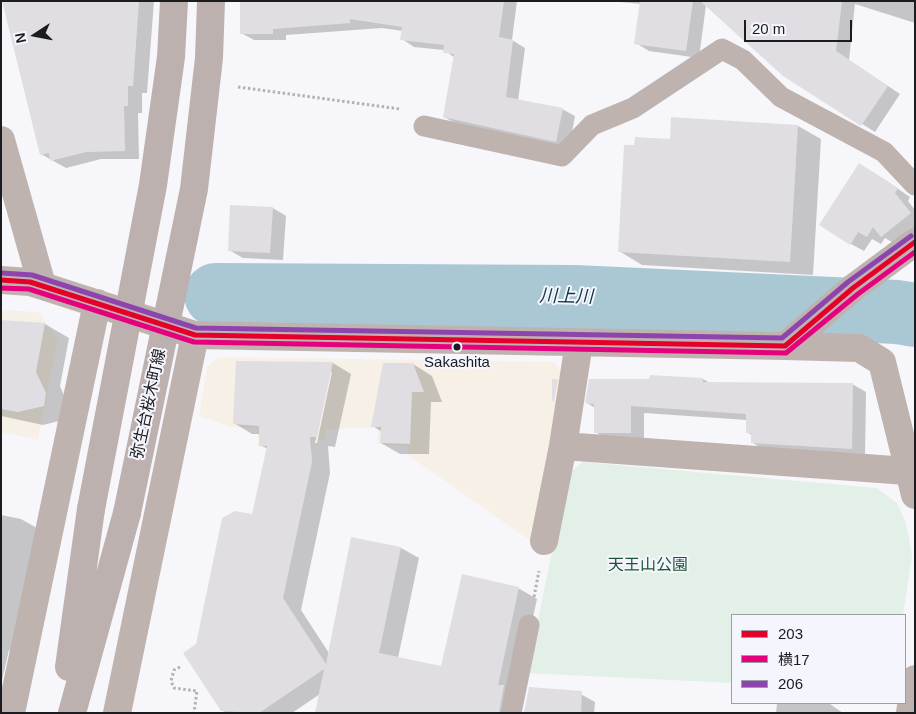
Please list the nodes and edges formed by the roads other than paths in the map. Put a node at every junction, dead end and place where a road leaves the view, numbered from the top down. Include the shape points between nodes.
1 (174, 1) edge
2 (204, 1) edge
3 (211, 1) edge
4 (424, 126) road end
5 (1, 140) edge
6 (915, 185) edge
7 (915, 242) edge
8 (1, 280) edge
9 (42, 286) junction
10 (97, 303) junction
11 (157, 323) junction
12 (195, 335) junction
13 (792, 341) junction
14 (580, 343) junction
15 (563, 446) junction
16 (912, 479) edge
17 (544, 541) road end
18 (529, 625) road end
19 (915, 679) edge
20 (11, 713) edge
21 (63, 713) edge
22 (72, 713) edge
23 (118, 713) edge
24 (511, 713) edge
25 (910, 713) edge

1 - 21 main road, bridge via 171,56 154,185 91,508
2 - 11 street via 189,161
3 - 22 main road, 弥生台桜木町線, bridge via 209,58 194,189 126,513
4 - 6 lane via 562,156 592,125 633,108 722,49 743,60 781,97 884,152
5 - 9 street
7 - 13 street via 853,288
8 - 9 street
9 - 10 street
10 - 11 street
10 - 20 street
11 - 12 street
12 - 14 street
12 - 23 street
13 - 14 street
13 - 16 street via 859,348 882,362
14 - 15 street
15 - 16 street
15 - 17 street
18 - 24 lane
19 - 25 street

